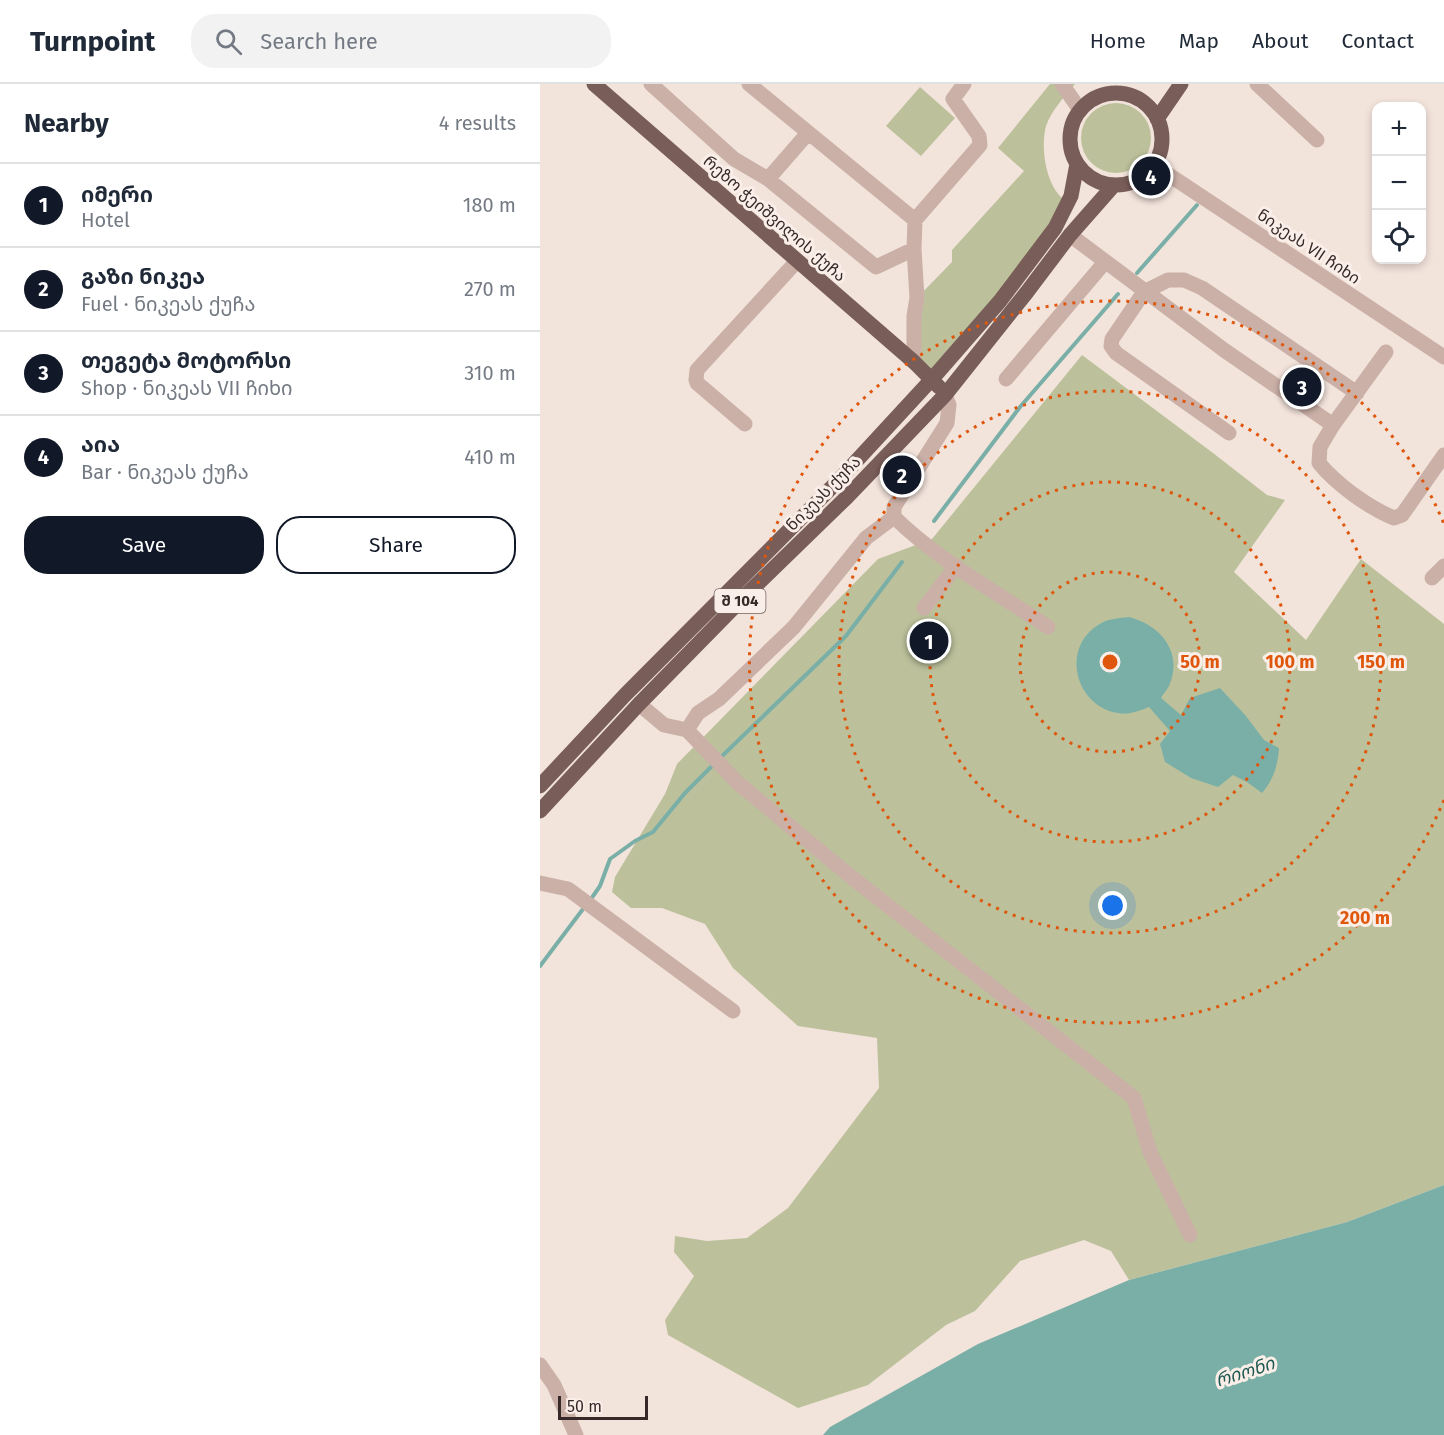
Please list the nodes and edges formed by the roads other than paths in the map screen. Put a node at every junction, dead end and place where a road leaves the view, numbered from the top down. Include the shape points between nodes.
1 (594, 84) edge
2 (651, 84) edge
3 (749, 84) edge
4 (964, 84) edge
5 (1062, 84) edge
6 (1181, 84) edge
7 (1257, 84) edge
8 (1126, 89) edge
9 (1080, 110) junction
10 (1157, 119) junction
11 (808, 133) junction
12 (1317, 140) dead end
13 (1077, 164) junction
14 (1154, 165) junction
15 (768, 179) junction
16 (1114, 185) junction
17 (915, 220) junction
18 (1070, 235) junction
19 (914, 249) junction
20 (797, 261) junction
21 (1105, 262) junction
22 (1144, 292) junction
23 (1386, 352) dead end
24 (1444, 357) edge
25 (914, 362) junction
26 (932, 379) junction
27 (1006, 379) dead end
28 (1357, 393) junction
29 (945, 394) junction
30 (746, 424) dead end
31 (1333, 425) junction
32 (1229, 433) dead end
33 (1444, 455) edge
34 (894, 517) junction
35 (956, 566) junction
36 (1444, 566) edge
37 (1432, 578) dead end
38 (924, 608) dead end
39 (1048, 627) dead end
40 (639, 704) junction
41 (687, 730) junction
42 (540, 786) edge
43 (540, 811) edge
44 (540, 883) edge
45 (734, 1011) dead end
46 (1190, 1235) dead end
47 (540, 1365) edge
48 (576, 1435) edge

1 - 20 main road, რეზო ჭეიშვილის ქუჩა
2 - 15 street via 734,159
3 - 11 street
4 - 17 street via 953,99 979,136 980,145
5 - 9 street
6 - 10 main road
7 - 12 street
8 - 9 main road via 1090,100
8 - 10 main road via 1148,106
9 - 13 main road, ნიკეას ქუჩა via 1070,137
10 - 14 main road via 1162,134
11 - 15 street
11 - 17 street
13 - 16 main road via 1094,178
13 - 26 main road, ნიკეას ქუჩა via 1071,196 1055,228 1000,301
14 - 16 main road via 1143,176
14 - 24 street, ნიკეას VII ჩიხი
15 - 19 street via 876,267
16 - 18 main road, ნიკეას ქუჩა
17 - 19 street
18 - 21 street
18 - 29 main road, ნიკეას ქუჩა
19 - 25 street
20 - 25 main road, რეზო ჭეიშვილის ქუჩა
20 - 30 street via 697,370 698,383
21 - 22 street
21 - 27 street
22 - 28 street via 1168,280 1184,280 1202,288
22 - 31 street
22 - 32 street via 1111,346
23 - 28 street
25 - 26 main road, რეზო ჭეიშვილის ქუჩა
26 - 29 main road, რეზო ჭეიშვილის ქუჩა
26 - 42 main road, ნიკეას ქუჩა / შ 104 via 836,483
28 - 31 street
29 - 34 street via 949,405 947,423 894,507
29 - 40 main road, ნიკეას ქუჩა / შ 104
31 - 33 street via 1320,447 1319,463 1380,513 1394,518 1402,515
34 - 35 street
34 - 41 street via 866,537 794,627 698,714
35 - 38 street
35 - 39 street
36 - 37 street
40 - 41 street via 664,725
40 - 43 main road, ნიკეას ქუჩა / შ 104
41 - 46 street via 738,783 842,869 1134,1098 1150,1152
44 - 45 street via 568,889
47 - 48 street via 555,1385

